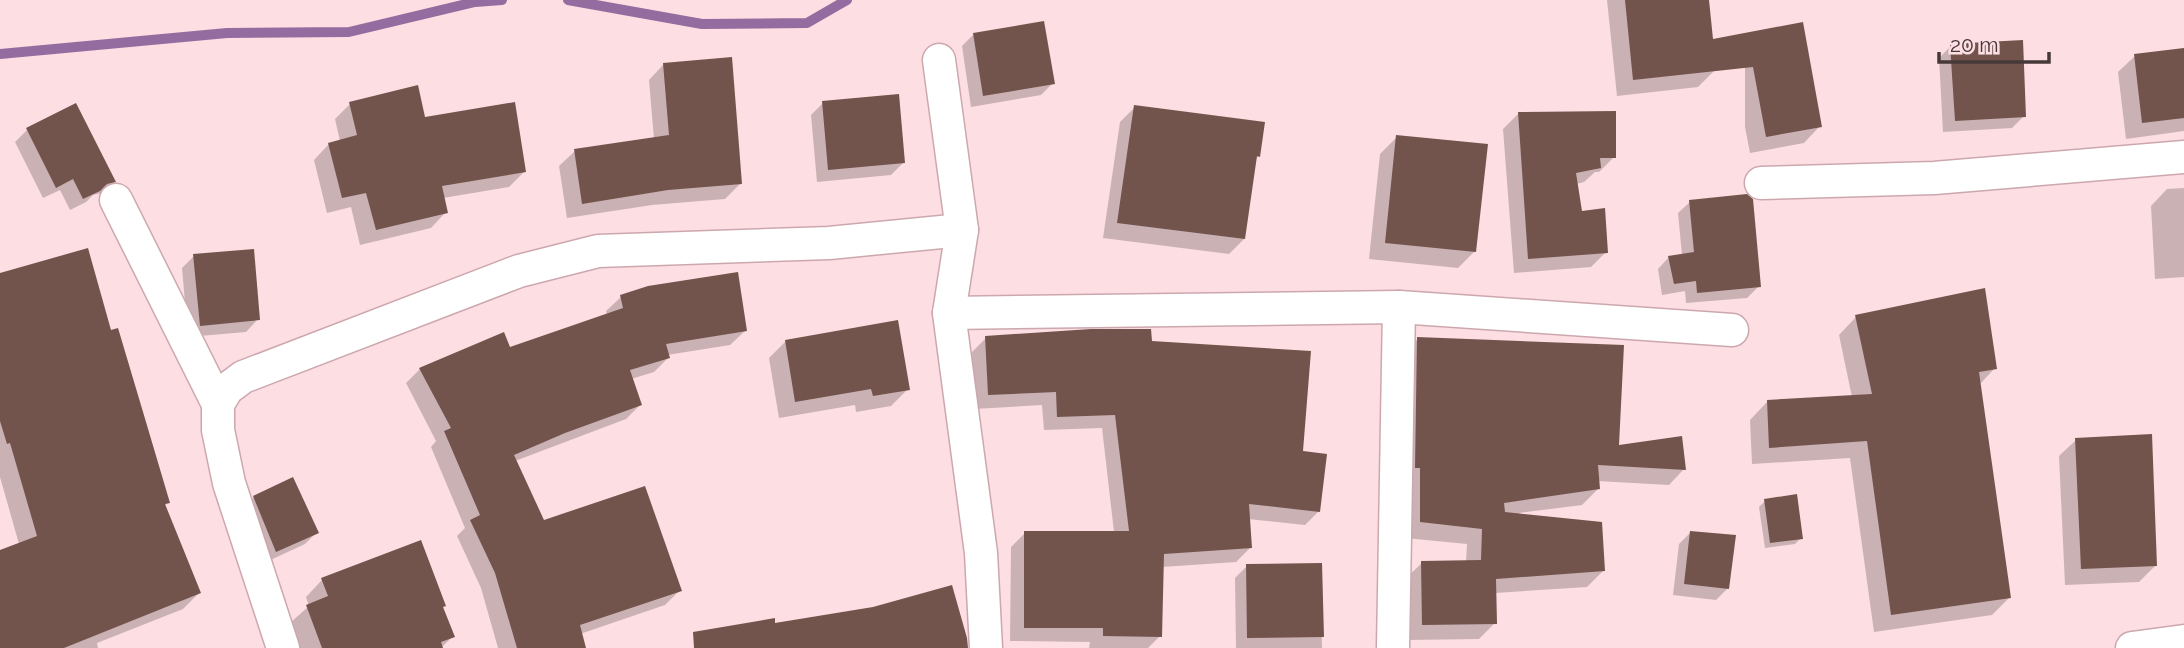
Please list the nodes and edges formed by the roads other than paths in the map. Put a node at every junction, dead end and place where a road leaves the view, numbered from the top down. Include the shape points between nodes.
1 (939, 60) dead end
2 (2184, 157) edge
3 (1761, 183) dead end
4 (116, 200) dead end
5 (962, 230) junction
6 (1399, 307) junction
7 (949, 313) junction
8 (1732, 330) dead end
9 (218, 404) junction
10 (2184, 641) edge
11 (283, 648) edge
12 (986, 648) edge
13 (1393, 648) edge
14 (2132, 648) edge

1 - 5 street
2 - 3 street via 1934,178
4 - 9 street
5 - 7 street
5 - 9 street via 829,243 598,251 519,271 243,377 227,389
6 - 7 street
6 - 8 street
6 - 13 street
7 - 12 street via 981,553
9 - 11 street via 218,430 229,483
10 - 14 street

